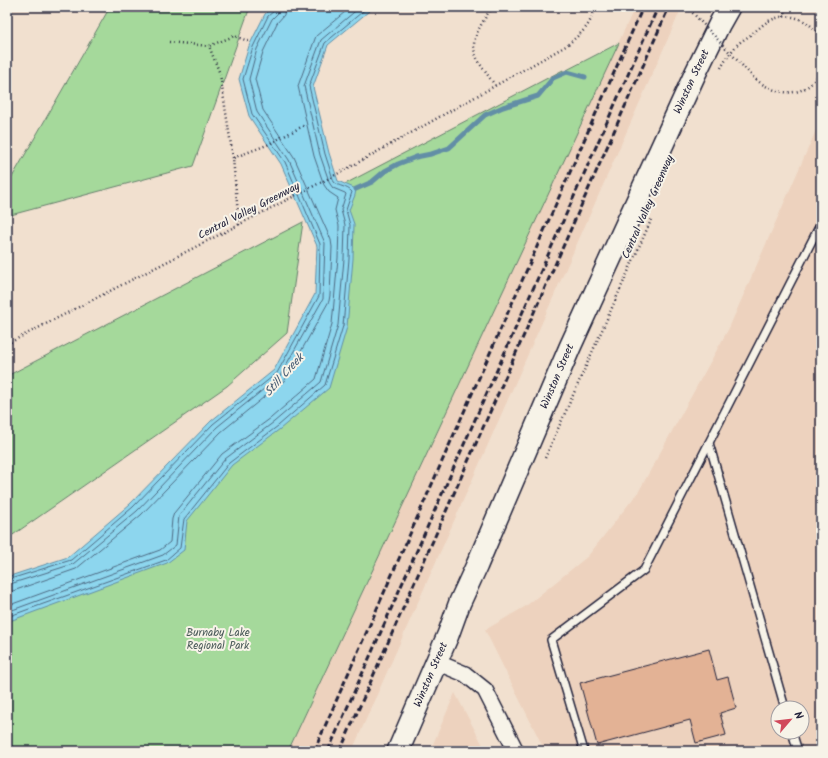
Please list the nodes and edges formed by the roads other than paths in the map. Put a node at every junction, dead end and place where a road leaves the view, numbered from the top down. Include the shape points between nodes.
1 (729, 7) edge
2 (821, 224) edge
3 (709, 443) junction
4 (436, 662) junction
5 (783, 700) edge
6 (795, 740) edge
7 (398, 751) edge
8 (516, 751) edge
9 (584, 751) edge
10 (798, 751) edge

1 - 4 street, Winston Street via 695,74 574,340
2 - 3 lane
3 - 5 lane
3 - 9 lane via 644,570 551,640
4 - 7 street, Winston Street
4 - 8 street via 465,674 485,690
6 - 10 lane

